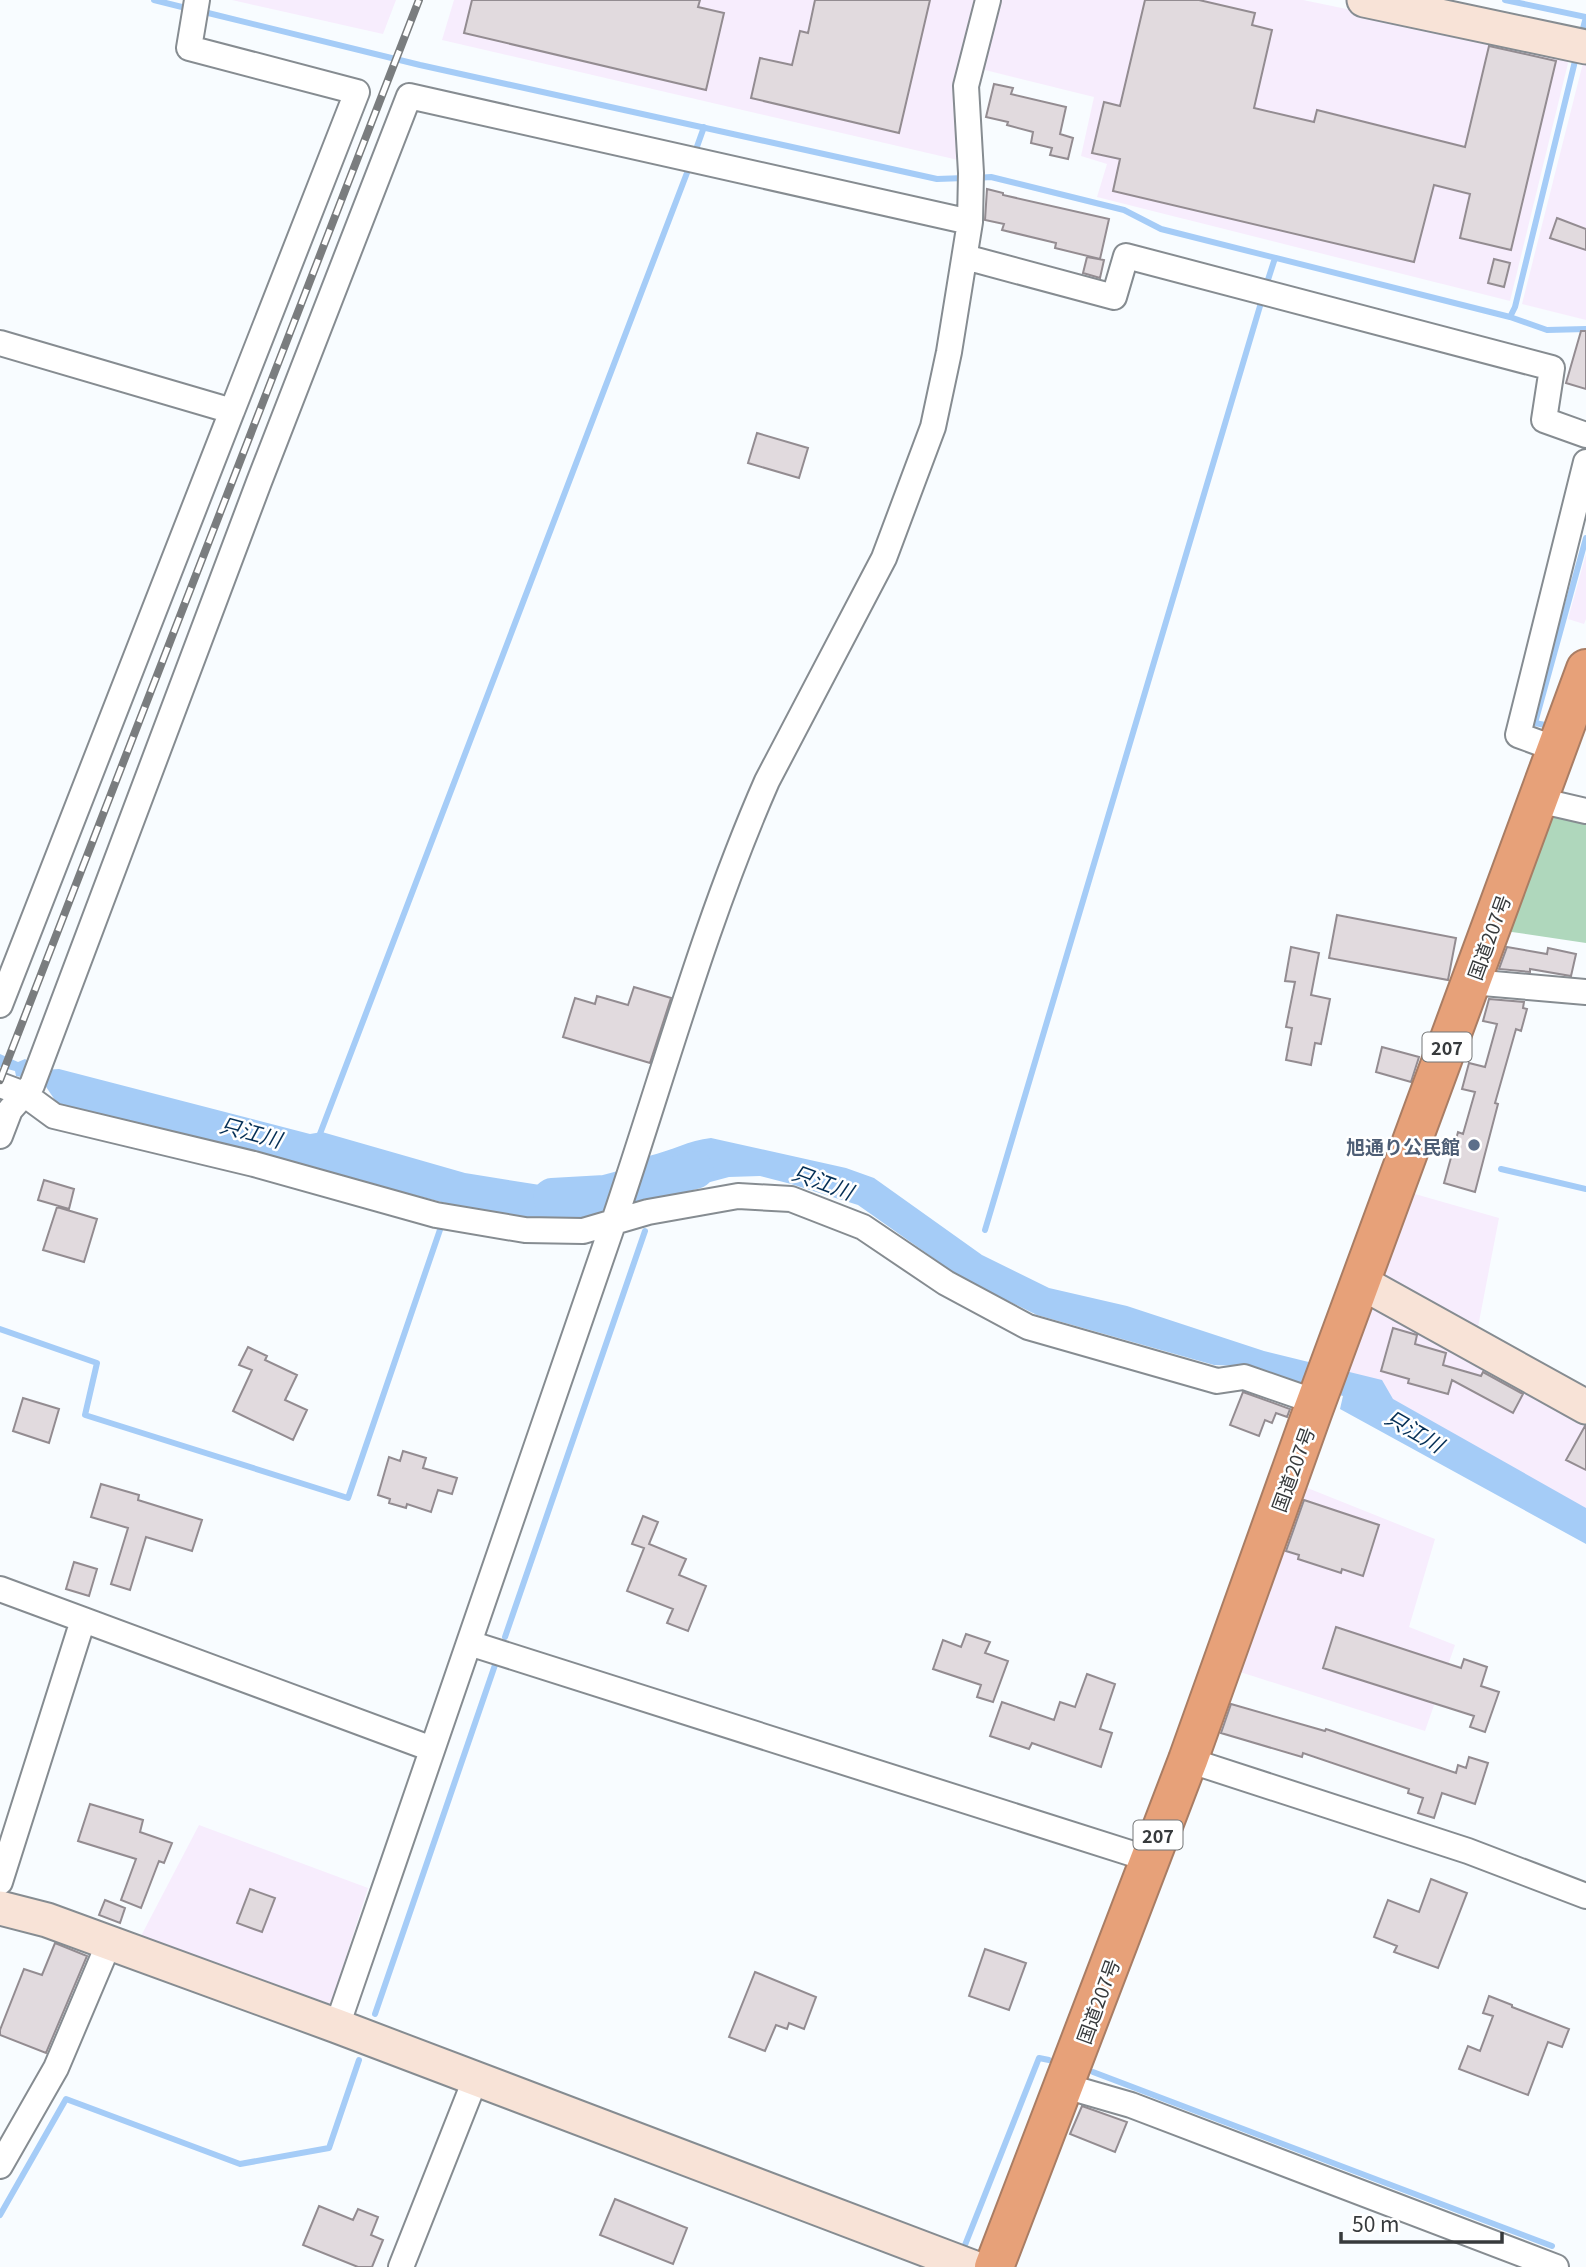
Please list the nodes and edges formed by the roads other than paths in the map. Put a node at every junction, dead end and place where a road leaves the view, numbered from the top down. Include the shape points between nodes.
1 (988, 0) edge
2 (1364, 0) edge
3 (196, 5) edge
4 (1578, 45) edge
5 (970, 222) junction
6 (965, 257) junction
7 (0, 343) edge
8 (232, 411) junction
9 (1586, 435) edge
10 (1586, 462) edge
11 (1586, 669) edge
12 (1561, 738) junction
13 (1538, 800) junction
14 (1586, 811) edge
15 (1471, 982) junction
16 (1586, 992) edge
17 (0, 1005) edge
18 (32, 1081) junction
19 (0, 1085) edge
20 (0, 1136) edge
21 (616, 1213) junction
22 (1361, 1282) junction
23 (1316, 1402) junction
24 (1586, 1407) edge
25 (0, 1589) edge
26 (83, 1620) junction
27 (468, 1643) junction
28 (432, 1749) junction
29 (1188, 1760) junction
30 (1149, 1859) junction
31 (0, 1882) edge
32 (1586, 1896) edge
33 (0, 1908) edge
34 (109, 1943) junction
35 (337, 2026) junction
36 (475, 2080) junction
37 (1065, 2086) junction
38 (0, 2166) edge
39 (401, 2267) edge
40 (972, 2267) edge
41 (994, 2267) edge
42 (1556, 2267) edge

1 - 5 street via 966,86
2 - 4 street
3 - 8 street via 189,48 357,92
5 - 6 street
5 - 18 street via 409,96
6 - 9 street via 1114,297 1126,256 1552,368 1544,420
6 - 21 street via 929,439 884,558 751,817
7 - 8 street
8 - 17 street
10 - 12 street via 1518,735
11 - 12 highway, 国道207号 / 207
12 - 13 highway, 国道207号 / 207
13 - 14 street
13 - 15 highway, 国道207号 / 207
15 - 16 street
15 - 22 highway, 国道207号 / 207
18 - 19 street
18 - 20 street via 10,1110
18 - 21 street via 54,1116 444,1216 525,1230 583,1231
21 - 23 street via 738,1196 791,1199 863,1227 946,1283 1028,1327 1217,1381 1244,1377
21 - 27 street
22 - 23 highway, 国道207号 / 207
22 - 24 street
23 - 29 highway, 国道207号 / 207
25 - 26 street
26 - 28 street
26 - 31 street
27 - 28 street
27 - 30 street
28 - 35 street
29 - 30 highway, 国道207号 / 207
29 - 32 street via 1468,1851
30 - 37 highway, 国道207号 / 207
33 - 34 street
34 - 35 street
34 - 38 street via 56,2068
35 - 36 street
36 - 39 street
36 - 40 street
37 - 41 highway, 国道207号 / 207
37 - 42 street via 1131,2105

